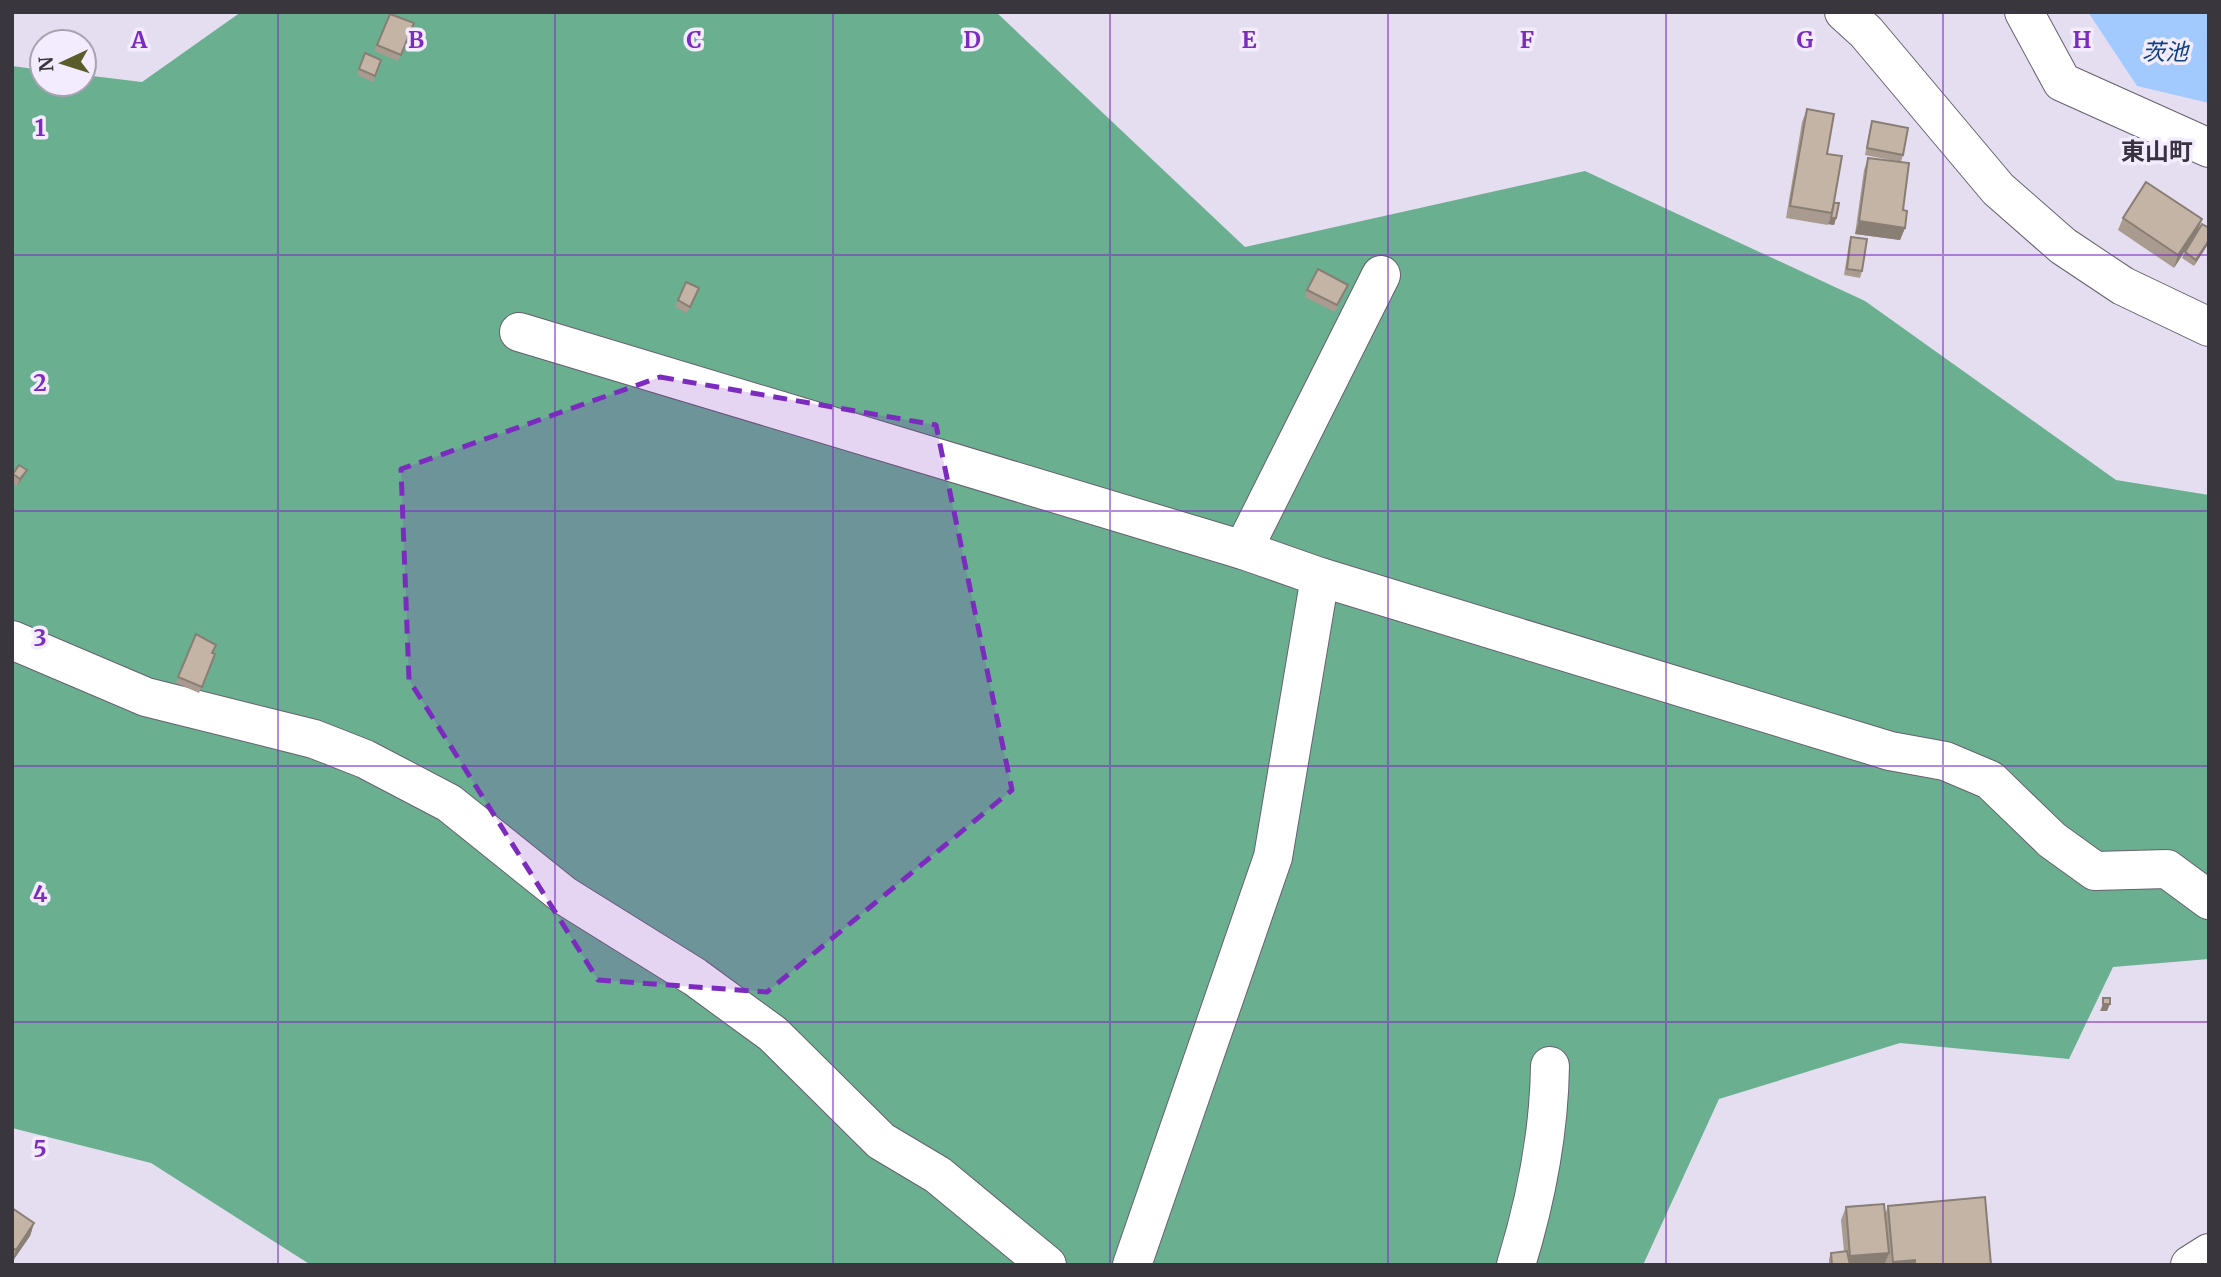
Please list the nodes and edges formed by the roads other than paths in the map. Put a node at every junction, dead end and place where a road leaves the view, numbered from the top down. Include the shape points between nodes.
1 (1844, 12) edge
2 (2024, 12) edge
3 (2209, 148) edge
4 (1381, 275) dead end
5 (2209, 327) edge
6 (519, 332) dead end
7 (1243, 550) junction
8 (1320, 577) junction
9 (12, 640) edge
10 (2209, 900) edge
11 (1550, 1066) dead end
12 (2209, 1253) edge
13 (1047, 1265) edge
14 (1132, 1265) edge
15 (1516, 1265) edge
16 (2190, 1265) edge

1 - 5 street via 1998,189 2063,246 2123,286
2 - 3 street via 2062,82
4 - 7 street
6 - 7 street
7 - 8 street
8 - 10 street via 1890,751 1945,761 1990,780 2052,840 2095,871 2167,869
8 - 14 street via 1273,857
9 - 13 street via 146,697 314,739 365,759 449,803 565,897 695,976 773,1034 881,1141 939,1175
11 - 15 street via 1549,1107 1533,1209
12 - 16 street

